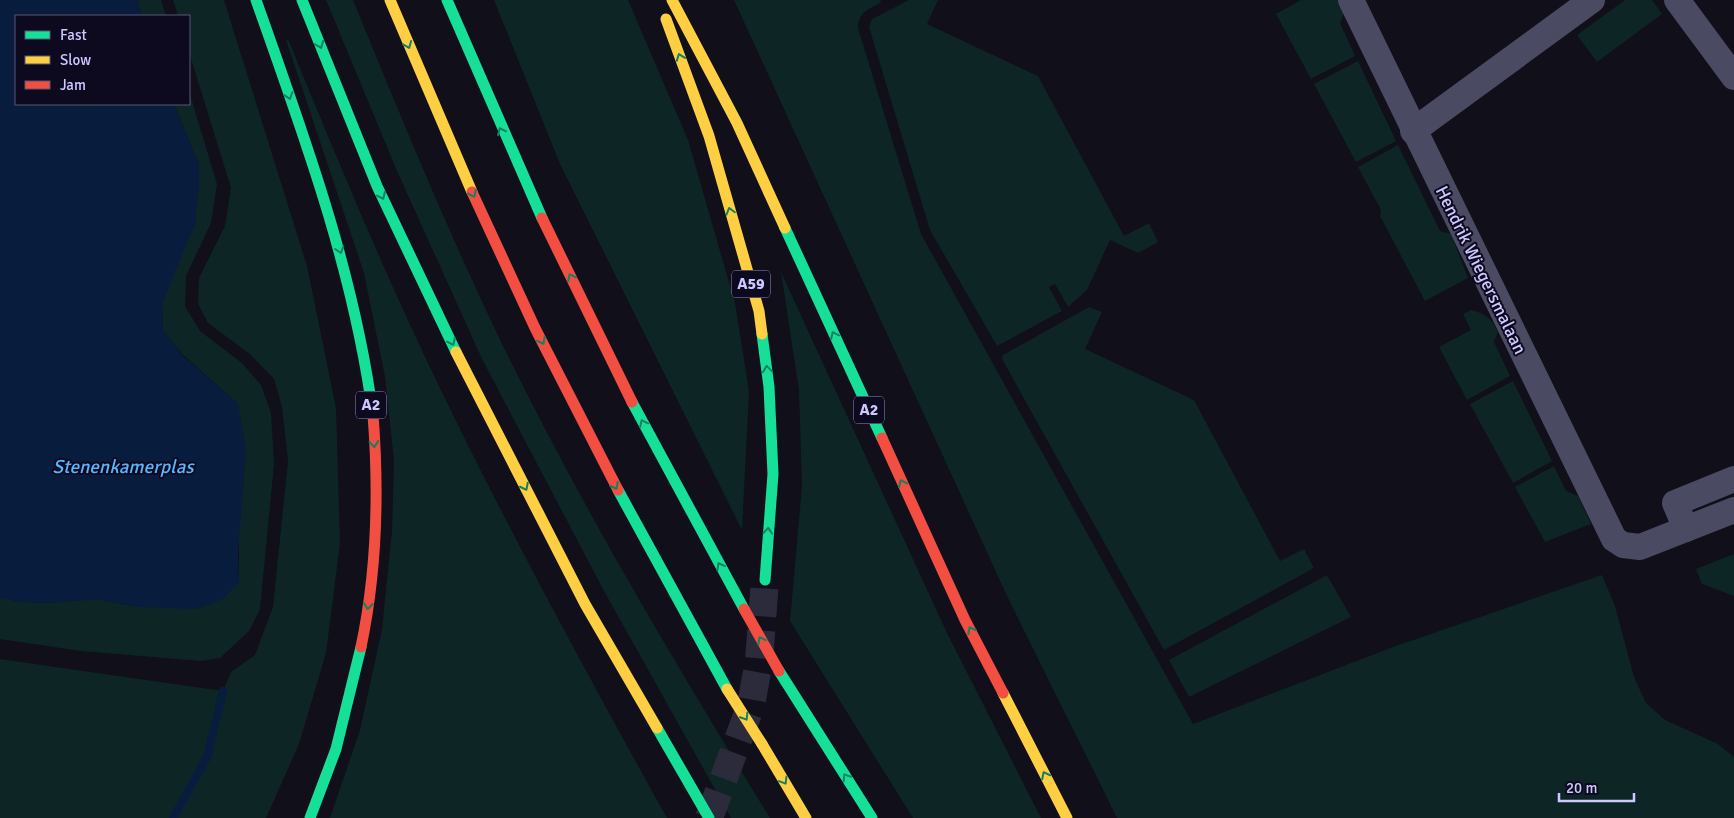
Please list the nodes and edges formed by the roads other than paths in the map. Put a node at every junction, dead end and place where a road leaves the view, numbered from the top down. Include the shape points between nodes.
1 (256, 0) edge
2 (302, 0) edge
3 (390, 0) edge
4 (447, 0) edge
5 (672, 0) edge
6 (1351, 0) edge
7 (1592, 0) edge
8 (1677, 0) edge
9 (662, 9) dead end
10 (1734, 77) edge
11 (1413, 131) junction
12 (1734, 479) edge
13 (1734, 510) edge
14 (1686, 529) junction
15 (765, 580) tunnel mouth
16 (310, 818) edge
17 (709, 818) edge
18 (806, 818) edge
19 (872, 818) edge
20 (1067, 818) edge

1 -> 16 highway, A2 via 348,276 369,378 376,462 375,531 366,628 344,725
2 -> 17 highway via 377,186 466,372 585,604
3 -> 18 highway, bridge via 449,143 535,329 623,501 728,689
19 -> 4 highway, bridge via 779,671 650,439 498,124
20 -> 5 highway, A2 via 966,620 737,123
6 - 11 street, Hendrik Wiegersmalaan
7 - 11 street
8 - 10 street
15 -> 9 highway, A59 via 772,474 770,387 759,312 709,136
11 - 14 street, Hendrik Wiegersmalaan via 1614,539 1623,545 1640,547
12 - 14 street via 1675,504
13 - 14 street

